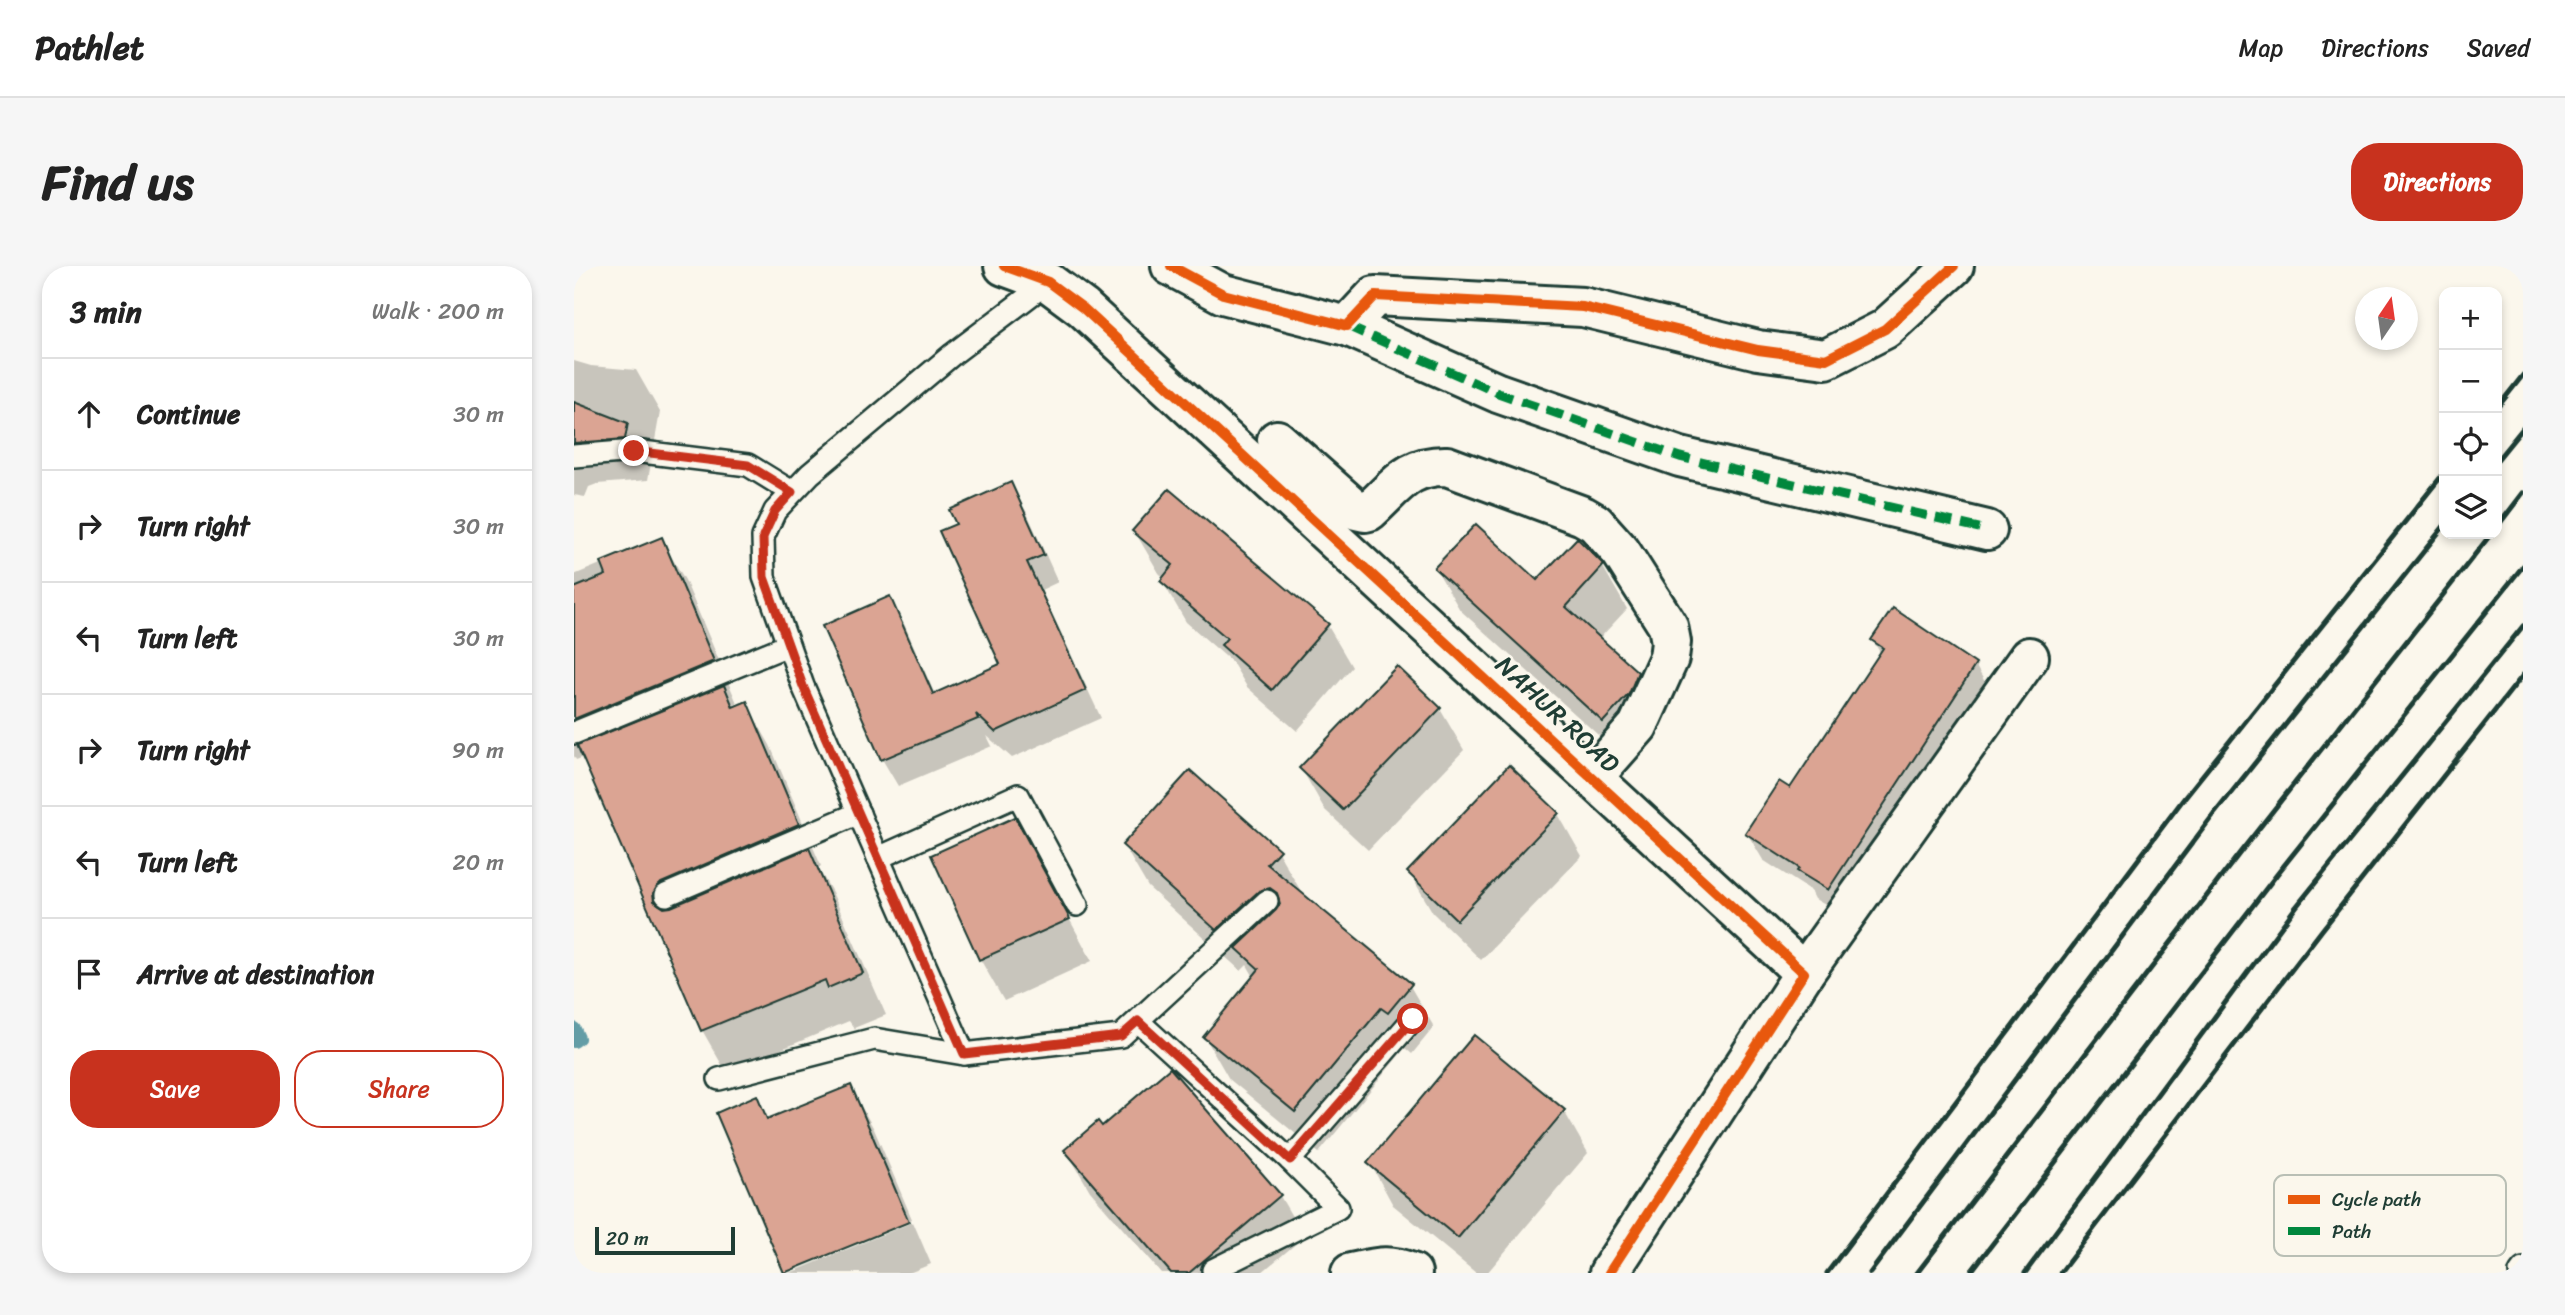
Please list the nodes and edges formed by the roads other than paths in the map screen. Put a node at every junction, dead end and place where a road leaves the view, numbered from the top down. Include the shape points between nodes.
1 (1004, 266) edge
2 (1171, 266) edge
3 (1954, 266) edge
4 (1050, 274) edge
5 (1347, 326) junction
6 (1277, 440) dead end
7 (574, 456) edge
8 (1303, 487) junction
9 (792, 492) junction
10 (1987, 530) dead end
11 (788, 645) junction
12 (2029, 657) dead end
13 (574, 733) edge
14 (1593, 777) junction
15 (859, 813) junction
16 (878, 858) junction
17 (666, 895) dead end
18 (1267, 901) dead end
19 (1077, 905) dead end
20 (1804, 973) junction
21 (1413, 1019) dead end
22 (1138, 1021) junction
23 (964, 1054) junction
24 (719, 1079) dead end
25 (1290, 1160) junction
26 (1213, 1270) dead end
27 (1350, 1273) edge
28 (1412, 1273) edge
29 (1609, 1273) edge

1 - 4 street, NAHUR ROAD
2 - 5 street via 1223,294
3 - 5 street via 1885,329 1826,359 1758,350 1583,307 1375,296
4 - 8 street, NAHUR ROAD via 1083,308
4 - 9 lane
5 - 10 street via 1498,393 1680,457
6 - 8 street
7 - 9 lane via 634,451 748,465
8 - 14 street, NAHUR ROAD
8 - 14 street via 1365,512 1414,470 1447,466 1594,523 1621,552 1668,626 1671,642 1669,658 1638,726
9 - 11 lane via 775,511 763,537 764,577
11 - 13 lane
11 - 15 lane
12 - 20 street
14 - 20 street, NAHUR ROAD
15 - 16 lane
15 - 17 lane
16 - 19 lane via 1018,795
16 - 23 lane
18 - 22 lane
20 - 29 street
21 - 25 lane
22 - 23 lane via 1121,1036
22 - 25 lane
23 - 24 lane via 874,1040
25 - 26 lane via 1338,1208
27 - 28 street via 1384,1266

